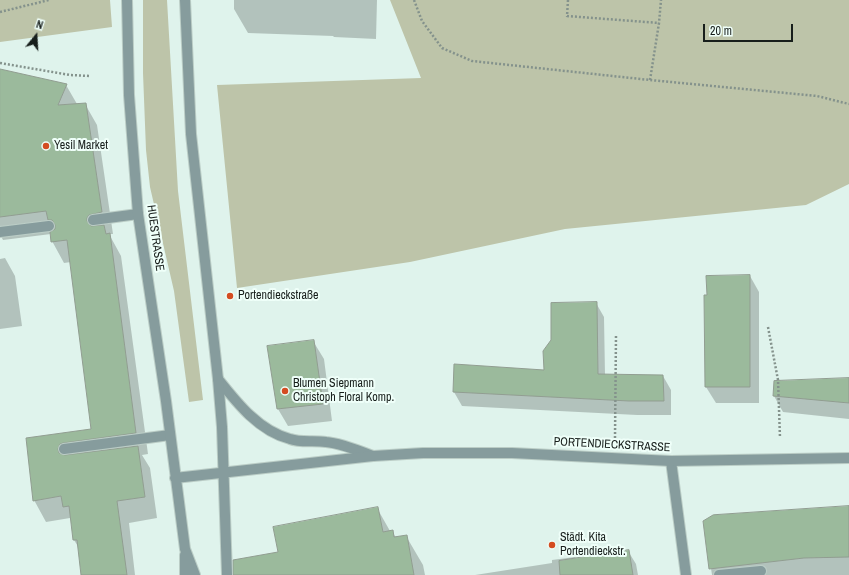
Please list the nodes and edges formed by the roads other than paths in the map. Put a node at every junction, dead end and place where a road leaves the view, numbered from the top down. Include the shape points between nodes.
1 (127, 0) edge
2 (185, 0) edge
3 (138, 214) junction
4 (93, 220) dead end
5 (49, 226) dead end
6 (0, 232) edge
7 (218, 379) junction
8 (170, 435) junction
9 (64, 449) dead end
10 (373, 456) junction
11 (849, 458) edge
12 (671, 461) junction
13 (223, 473) junction
14 (175, 478) junction
15 (185, 549) junction
16 (761, 571) dead end
17 (227, 573) edge
18 (184, 575) edge
19 (195, 575) edge
20 (686, 575) edge
21 (719, 575) edge

1 - 3 street, HUESTRASSE via 129,95
2 - 7 street via 191,134
3 - 4 street
3 - 8 street, HUESTRASSE
5 - 6 street
7 - 10 street, PORTENDIECKSTRASSE via 241,408 267,429 290,439 327,442
7 - 13 street
8 - 9 street
8 - 14 street, HUESTRASSE
10 - 12 street, PORTENDIECKSTRASSE via 504,453
10 - 13 street, PORTENDIECKSTRASSE
11 - 12 street, PORTENDIECKSTRASSE
12 - 20 street
13 - 14 street, PORTENDIECKSTRASSE
13 - 17 street
14 - 15 street, HUESTRASSE
15 - 18 street
15 - 19 street
16 - 21 street

